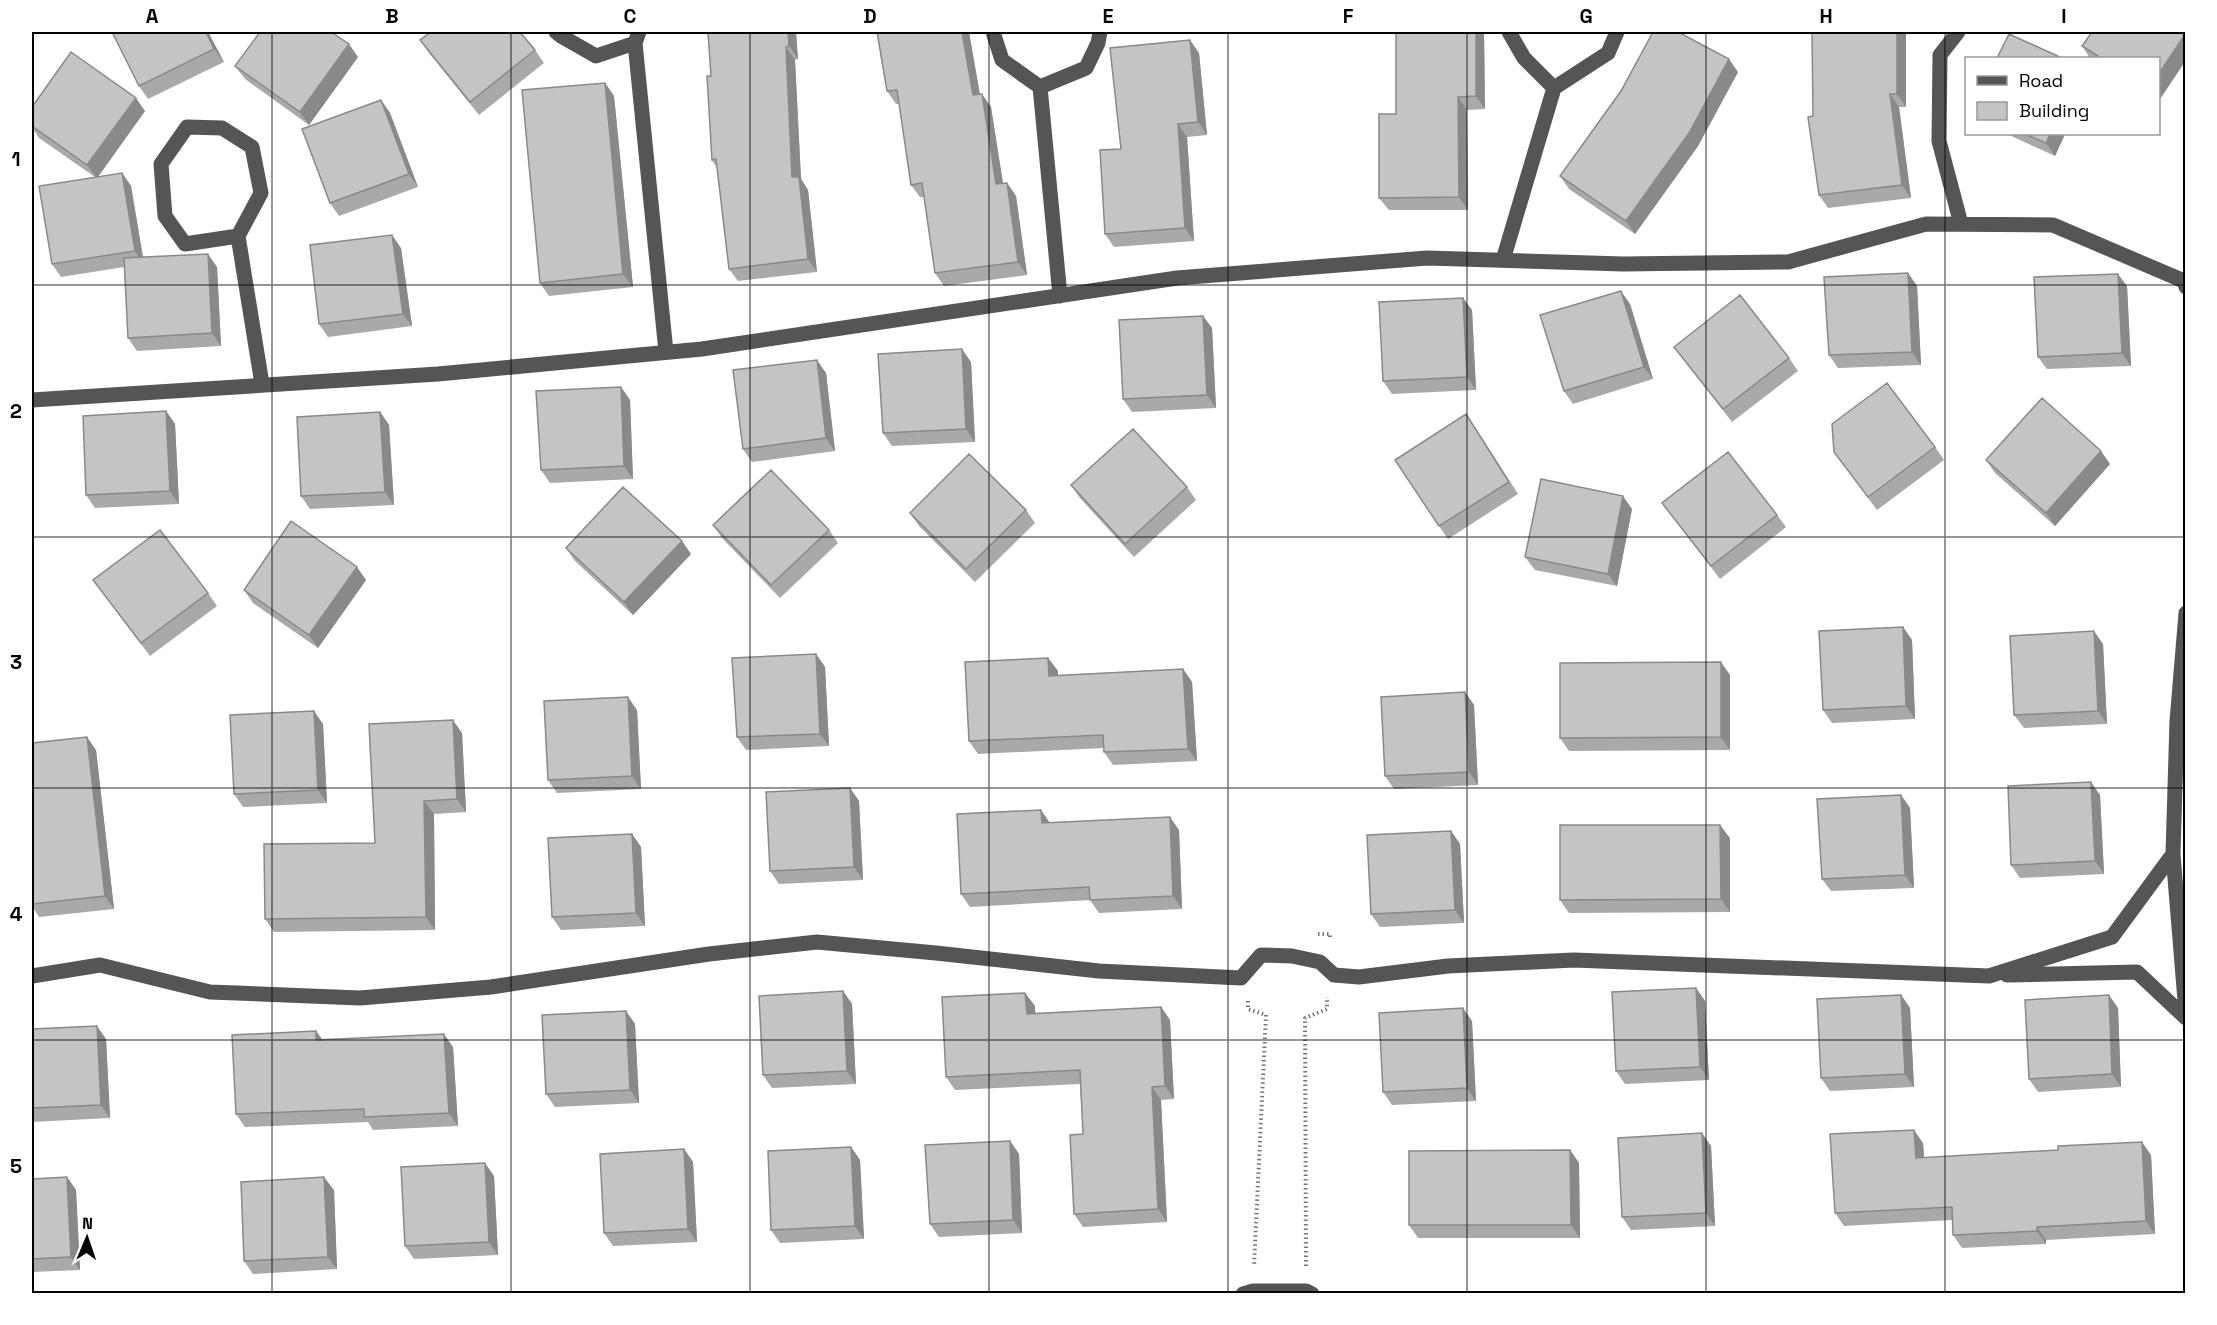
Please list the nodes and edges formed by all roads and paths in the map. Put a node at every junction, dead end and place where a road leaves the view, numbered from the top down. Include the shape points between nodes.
1 (556, 32) edge
2 (993, 32) edge
3 (1100, 32) edge
4 (1509, 32) edge
5 (1617, 32) edge
6 (1958, 32) edge
7 (637, 37) edge
8 (1040, 87) junction
9 (1554, 88) junction
10 (1961, 224) junction
11 (238, 236) junction
12 (1503, 260) junction
13 (2186, 286) edge
14 (1060, 296) junction
15 (666, 352) junction
16 (262, 384) junction
17 (32, 400) edge
18 (2186, 614) edge
19 (2173, 854) junction
20 (1307, 933) dead end
21 (1329, 969) junction
22 (1248, 970) junction
23 (32, 976) edge
24 (1989, 976) junction
25 (2186, 1013) edge
26 (2186, 1018) edge
27 (1248, 1292) edge
28 (1309, 1292) edge

1 - 7 lane via 596,56
2 - 8 lane via 1002,60
3 - 8 lane via 1086,68
4 - 9 lane via 1524,58
5 - 9 lane via 1608,53
6 - 10 lane via 1940,55 1939,141
7 - 15 lane
8 - 14 lane
9 - 12 lane
10 - 12 lane via 1926,224 1788,262 1623,264
10 - 13 lane via 2053,225 2184,281
11 - 11 lane via 261,193 252,147 222,129 187,127 161,164 165,216 185,244
11 - 16 lane
12 - 14 lane via 1403,259 1178,278
14 - 15 lane
15 - 16 lane via 438,374
16 - 17 lane
18 - 19 lane via 2177,721
19 - 24 lane via 2112,937
19 - 25 lane
20 - 21 path via 1330,934
21 - 22 lane via 1320,962 1292,956 1261,955
21 - 24 lane via 1334,975 1359,977 1448,966 1574,960
21 - 28 path via 1327,1009 1305,1018
22 - 23 lane via 1241,978 1099,971 817,942 491,987 360,998 210,992 100,965
22 - 27 path via 1248,1009 1266,1015
24 - 26 lane via 2137,972
27 - 28 lane

